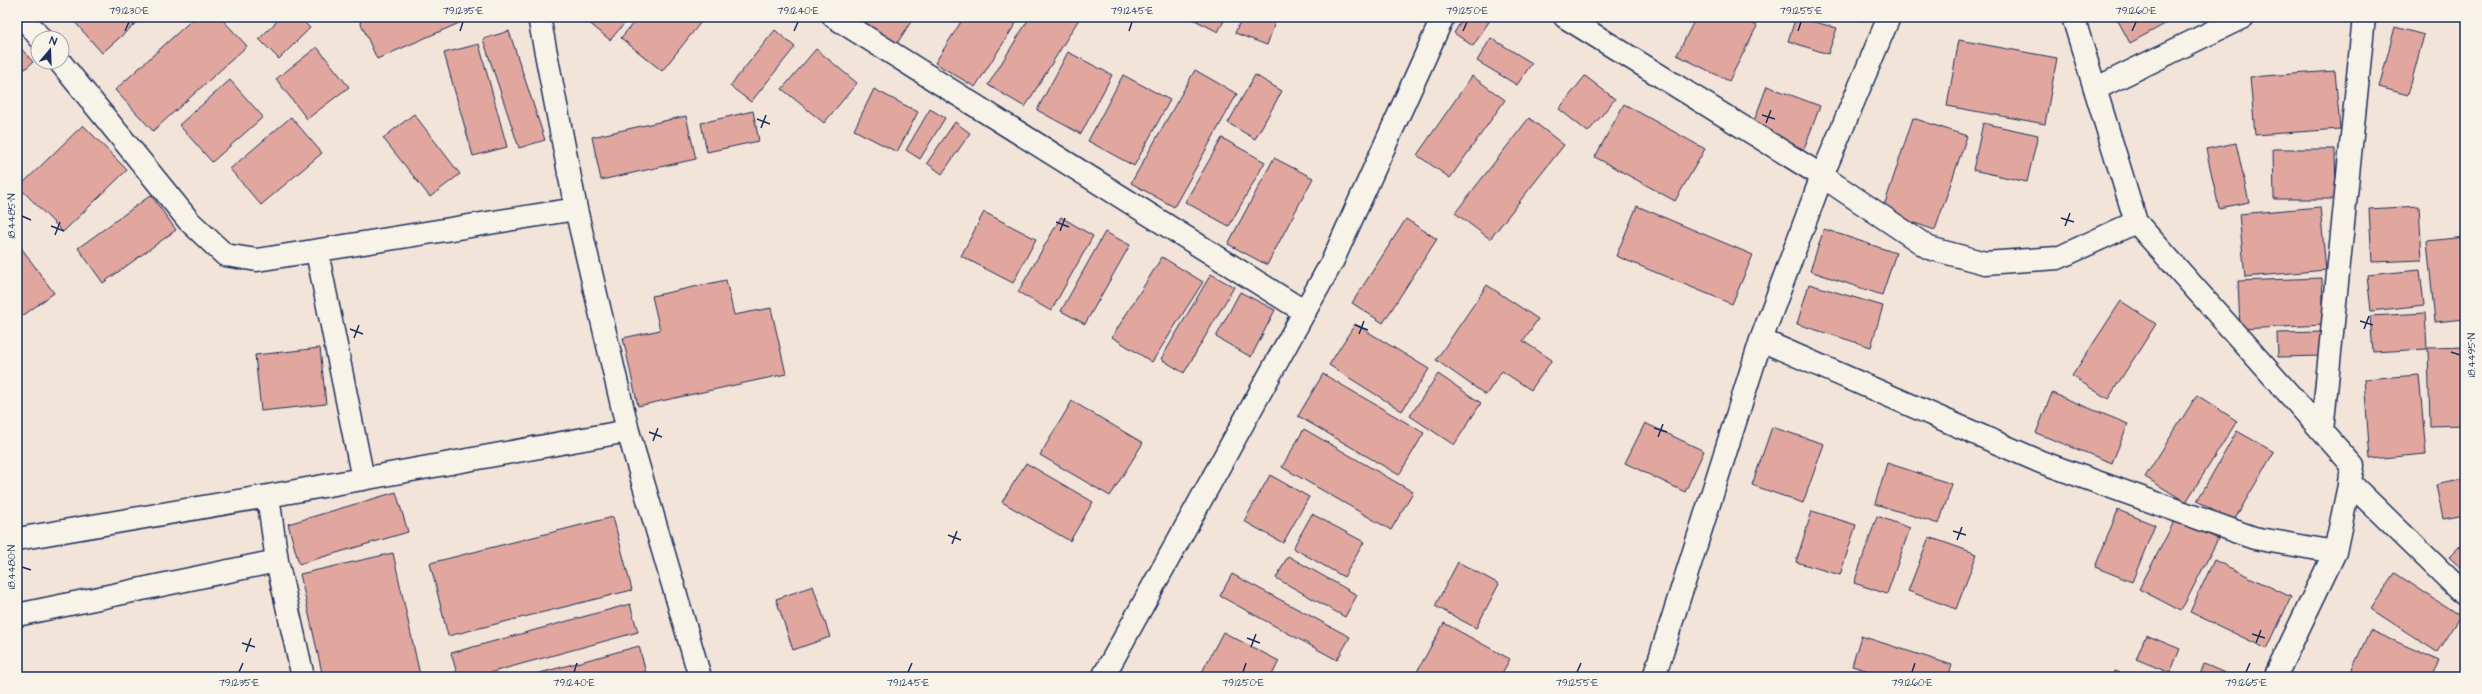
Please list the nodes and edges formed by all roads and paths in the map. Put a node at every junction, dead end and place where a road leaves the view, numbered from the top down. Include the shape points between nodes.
1 (23, 17) edge
2 (539, 17) edge
3 (834, 17) edge
4 (1443, 17) edge
5 (1565, 17) edge
6 (1889, 17) edge
7 (2072, 17) edge
8 (2243, 17) edge
9 (2364, 17) edge
10 (34, 30) edge
11 (66, 70) edge
12 (2095, 89) junction
13 (1822, 176) junction
14 (576, 209) junction
15 (2136, 222) junction
16 (317, 252) junction
17 (1305, 312) junction
18 (1761, 340) junction
19 (628, 431) junction
20 (2322, 432) junction
21 (363, 479) junction
22 (2349, 482) junction
23 (268, 496) junction
24 (17, 539) edge
25 (2334, 552) junction
26 (277, 561) junction
27 (2465, 595) edge
28 (17, 615) edge
29 (303, 677) edge
30 (700, 677) edge
31 (1103, 677) edge
32 (1654, 677) edge
33 (2275, 677) edge

1 - 10 street
2 - 14 street
3 - 17 street
4 - 17 street via 1332,262
5 - 13 street
6 - 13 street
7 - 12 street
8 - 12 street
9 - 20 street
11 - 16 street via 189,221 225,255 257,260
12 - 15 street
13 - 15 street via 1929,248 1985,263 2058,258
13 - 18 street
14 - 16 street
14 - 19 street
15 - 20 street
16 - 21 street
17 - 31 street
18 - 25 street via 2041,462 2254,538
18 - 32 street
19 - 21 street
19 - 30 street
20 - 22 street via 2353,466
21 - 23 street
22 - 25 street
22 - 27 street
23 - 24 street
23 - 26 street
25 - 33 street
26 - 28 street
26 - 29 street

